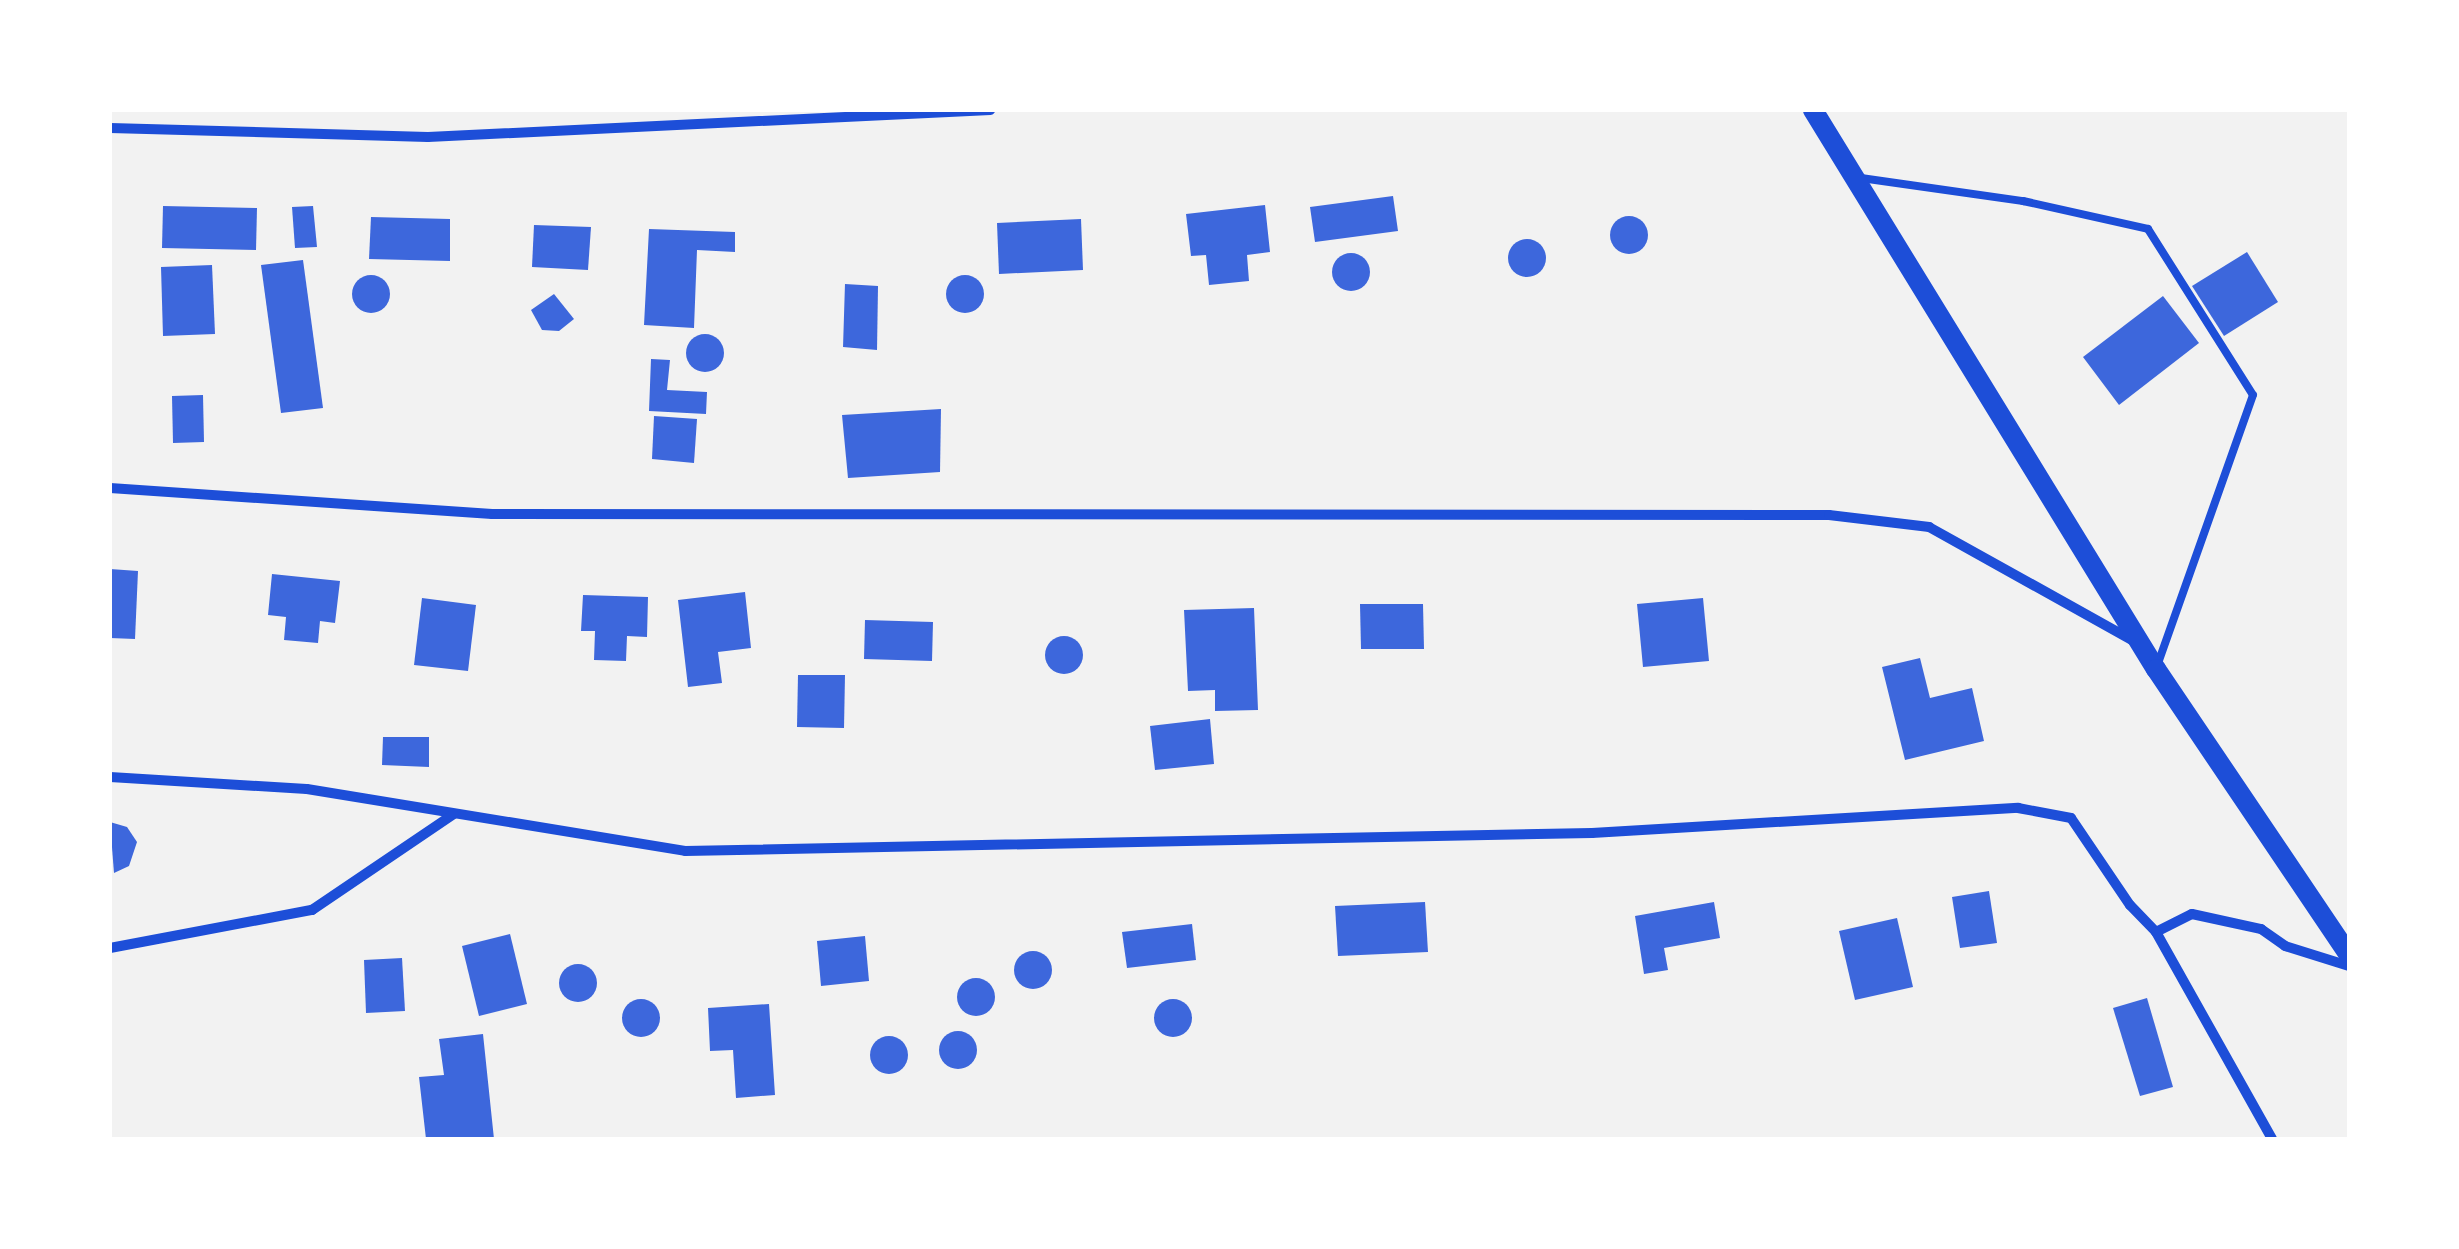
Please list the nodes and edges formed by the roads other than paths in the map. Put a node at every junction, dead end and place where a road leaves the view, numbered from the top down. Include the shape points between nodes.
1 (990, 110) edge
2 (1812, 110) edge
3 (110, 128) edge
4 (1856, 178) junction
5 (110, 488) edge
6 (2140, 644) junction
7 (2156, 670) junction
8 (110, 777) edge
9 (455, 813) junction
10 (2156, 932) junction
11 (110, 948) edge
12 (2349, 955) edge
13 (2349, 966) edge
14 (2272, 1139) edge

1 - 3 street via 428,137
2 - 4 main road
4 - 6 main road
4 - 7 lane via 2023,201 2148,228 2253,395
5 - 6 street via 492,514 1829,516 1930,527
6 - 7 main road
7 - 12 main road
8 - 9 street via 307,789
9 - 10 street via 685,851 1592,833 2018,808 2070,818
9 - 11 street via 312,910
10 - 13 street via 2192,914 2261,929 2286,946
10 - 14 street

